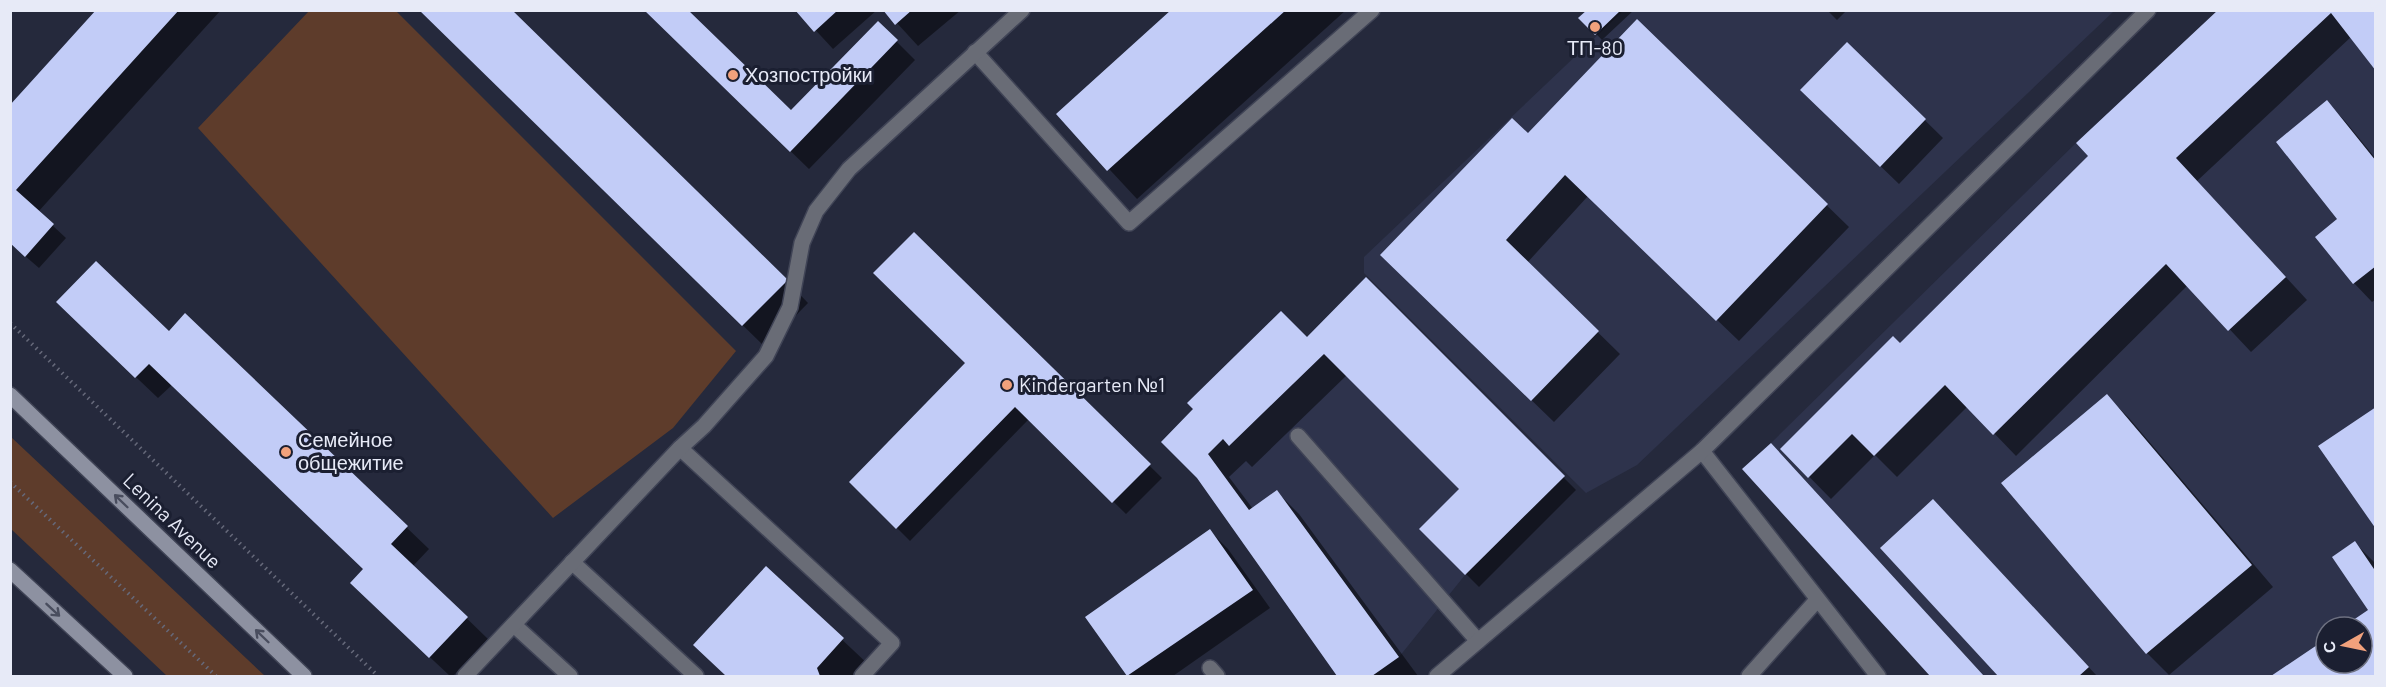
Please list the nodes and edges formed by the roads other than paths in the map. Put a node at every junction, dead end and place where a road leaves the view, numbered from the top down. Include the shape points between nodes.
1 (1022, 10) edge
2 (1372, 10) edge
3 (2148, 10) edge
4 (975, 52) junction
5 (10, 395) edge
6 (1298, 436) dead end
7 (680, 448) junction
8 (1702, 451) junction
9 (572, 562) junction
10 (10, 570) edge
11 (1817, 600) junction
12 (514, 625) junction
13 (1478, 641) junction
14 (125, 676) edge
15 (304, 676) edge
16 (465, 676) edge
17 (570, 676) edge
18 (696, 676) edge
19 (862, 676) edge
20 (1437, 676) edge
21 (1749, 676) edge
22 (1878, 676) edge

1 - 4 street
2 - 4 street via 1129,223
3 - 8 street
4 - 7 street via 849,169 816,211 802,243 790,307 766,356
15 -> 5 main road, Lenina Avenue
6 - 13 street
7 - 9 street
7 - 19 street via 892,643
8 - 11 street
8 - 13 street
9 - 12 street
9 - 18 street
10 -> 14 main road
11 - 21 street
11 - 22 street
12 - 16 street
12 - 17 street
13 - 20 street

